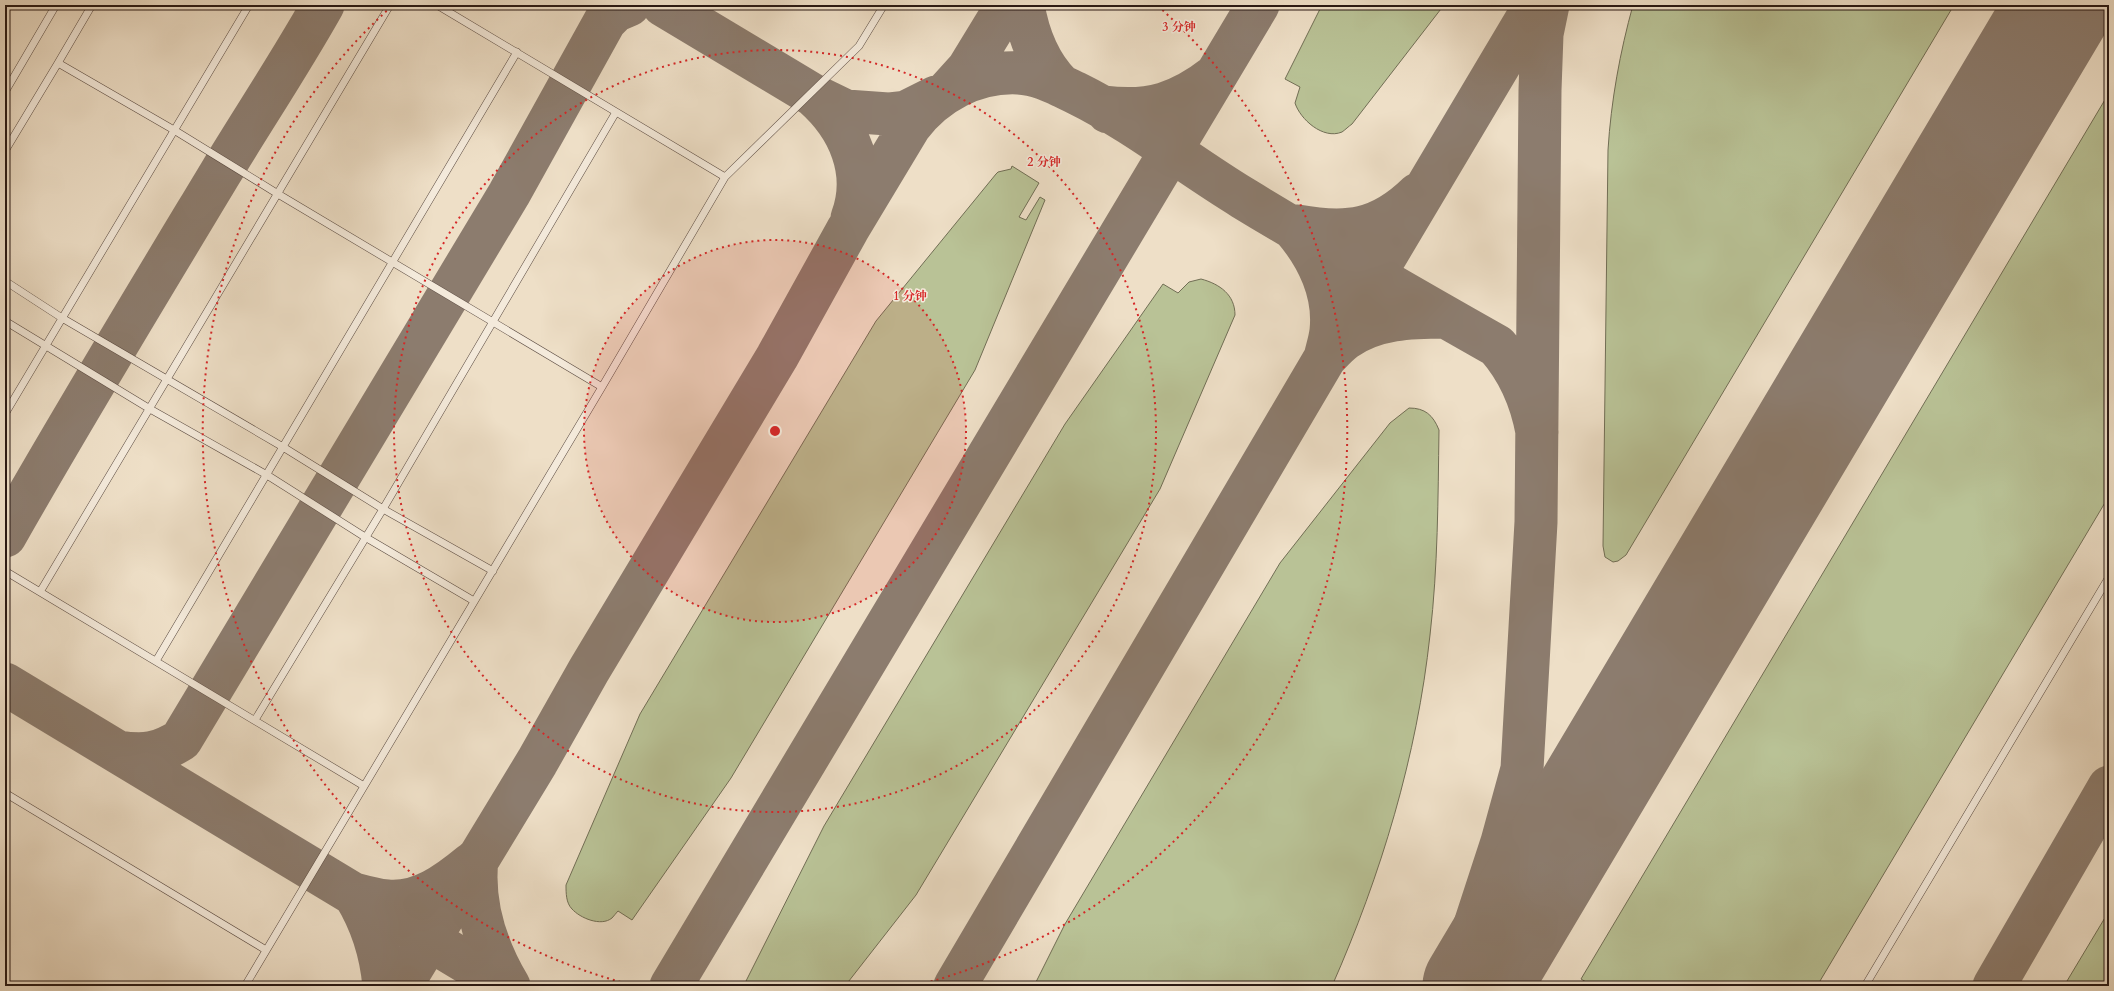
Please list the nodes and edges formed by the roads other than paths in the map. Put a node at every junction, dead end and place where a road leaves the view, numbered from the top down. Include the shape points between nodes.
1 (56, 5) edge
2 (92, 5) edge
3 (249, 5) edge
4 (390, 5) edge
5 (437, 5) edge
6 (884, 5) edge
7 (516, 52) junction
8 (58, 63) junction
9 (5, 92) edge
10 (616, 112) junction
11 (174, 130) junction
12 (5, 151) edge
13 (725, 177) junction
14 (278, 194) junction
15 (394, 262) junction
16 (5, 281) edge
17 (62, 318) junction
18 (5, 321) edge
19 (493, 322) junction
20 (46, 346) junction
21 (168, 379) junction
22 (602, 387) junction
23 (150, 409) junction
24 (5, 414) edge
25 (283, 447) junction
26 (267, 475) junction
27 (383, 509) junction
28 (365, 536) junction
29 (5, 571) edge
30 (492, 571) junction
31 (2109, 577) edge
32 (40, 592) junction
33 (474, 601) junction
34 (156, 661) junction
35 (255, 720) junction
36 (364, 786) junction
37 (5, 793) edge
38 (266, 950) junction
39 (245, 986) edge
40 (1865, 986) edge

1 - 9 lane
2 - 8 lane
3 - 11 lane
4 - 14 lane
5 - 7 lane
6 - 13 lane via 859,46
7 - 10 lane
7 - 15 lane
8 - 11 lane
8 - 12 lane
10 - 13 lane
10 - 19 lane
11 - 14 lane
11 - 17 lane
13 - 22 lane
14 - 15 lane
14 - 21 lane
15 - 19 lane
15 - 25 lane
16 - 17 lane
17 - 20 lane
17 - 21 lane
18 - 20 lane
19 - 22 lane
19 - 27 lane
20 - 23 lane
20 - 24 lane
21 - 23 lane
21 - 25 lane
22 - 30 lane
23 - 26 lane
23 - 32 lane
25 - 26 lane
25 - 27 lane
26 - 28 lane
26 - 34 lane
27 - 28 lane
27 - 30 lane
28 - 33 lane
28 - 35 lane
29 - 32 lane
30 - 33 lane
31 - 40 lane
32 - 34 lane
33 - 36 lane
34 - 35 lane
35 - 36 lane
36 - 38 lane
37 - 38 lane
38 - 39 lane

